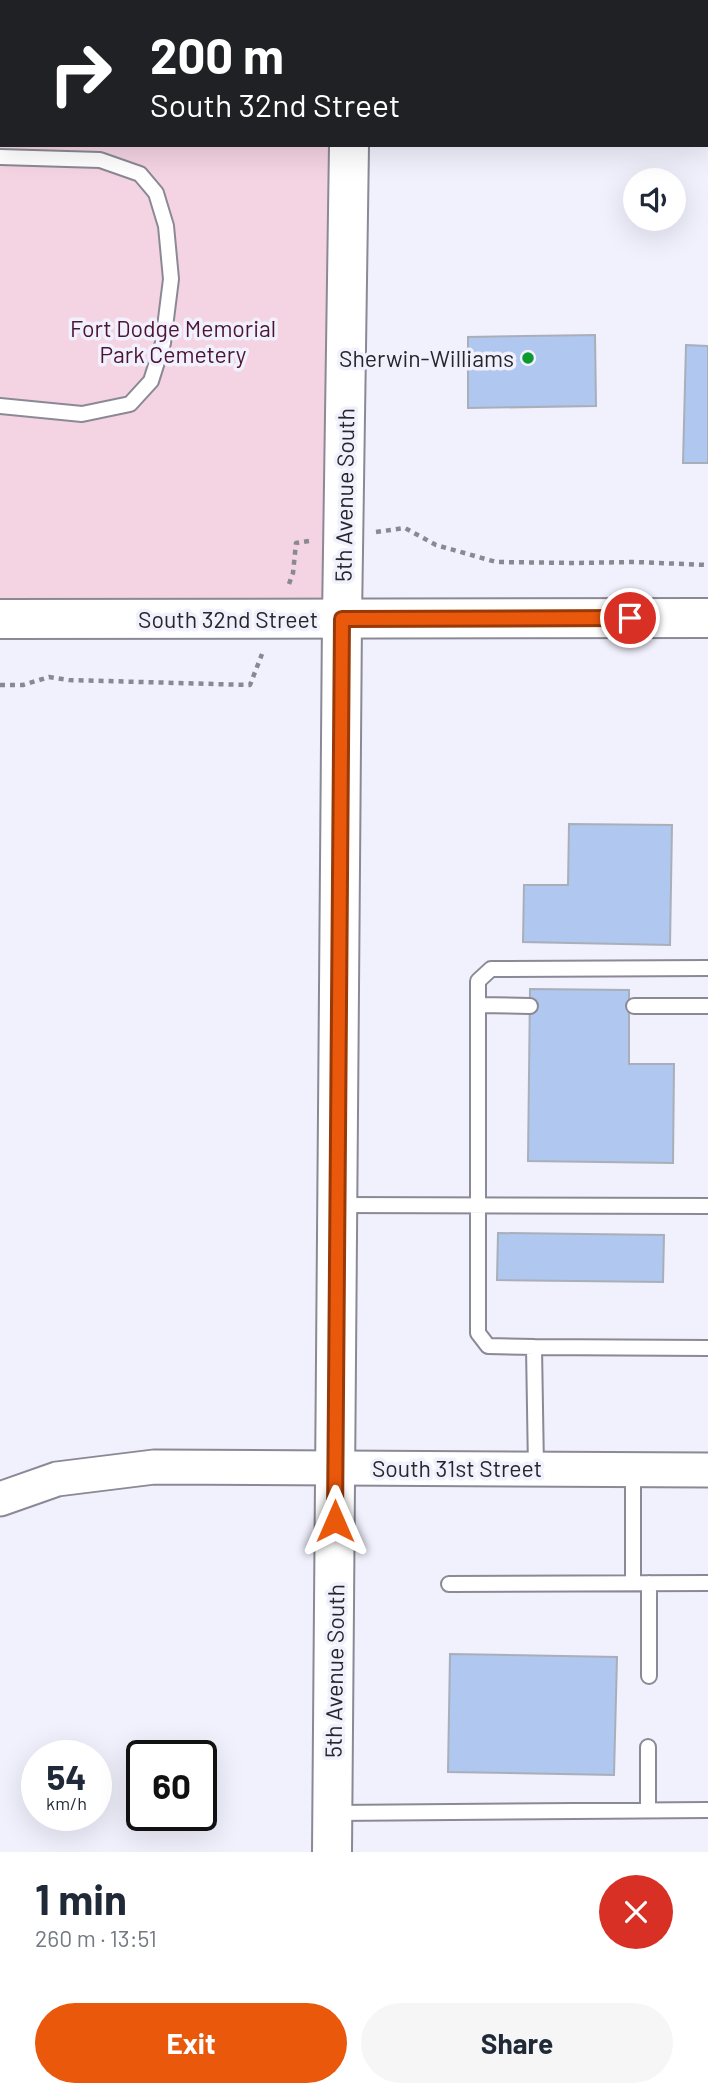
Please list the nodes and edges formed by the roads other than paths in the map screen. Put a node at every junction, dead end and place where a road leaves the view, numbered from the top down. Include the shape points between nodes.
1 (349, 147) edge
2 (0, 157) edge
3 (0, 407) edge
4 (708, 618) edge
5 (0, 619) edge
6 (342, 619) junction
7 (708, 968) edge
8 (478, 1005) junction
9 (530, 1006) dead end
10 (634, 1006) dead end
11 (708, 1006) edge
12 (338, 1205) junction
13 (478, 1206) junction
14 (708, 1206) edge
15 (534, 1347) junction
16 (708, 1348) edge
17 (336, 1468) junction
18 (536, 1469) junction
19 (633, 1469) junction
20 (708, 1470) edge
21 (0, 1499) edge
22 (633, 1583) junction
23 (649, 1583) junction
24 (708, 1583) edge
25 (449, 1584) dead end
26 (649, 1676) dead end
27 (648, 1747) dead end
28 (648, 1810) junction
29 (708, 1810) edge
30 (332, 1813) junction
31 (332, 1852) edge

1 - 6 main road, 5th Avenue South
2 - 3 lane via 100,160 140,174 156,193 166,226 171,279 163,343 151,381 130,404 82,414
4 - 6 main road, South 32nd Street
5 - 6 main road, South 32nd Street
6 - 12 main road, 5th Avenue South
7 - 8 lane via 491,969 478,981
8 - 9 lane
8 - 13 lane
10 - 11 lane
12 - 13 lane
12 - 17 main road, 5th Avenue South
13 - 14 lane
13 - 15 lane via 478,1333 488,1346
15 - 16 lane
15 - 18 lane
17 - 18 street, South 31st Street
17 - 21 street, South 31st Street via 154,1467 57,1479
17 - 30 main road, 5th Avenue South
18 - 19 street, South 31st Street
19 - 20 street, South 31st Street
19 - 22 lane
22 - 23 lane
22 - 25 lane
23 - 24 lane
23 - 26 lane
27 - 28 lane
28 - 29 lane
28 - 30 lane
30 - 31 main road, 5th Avenue South

